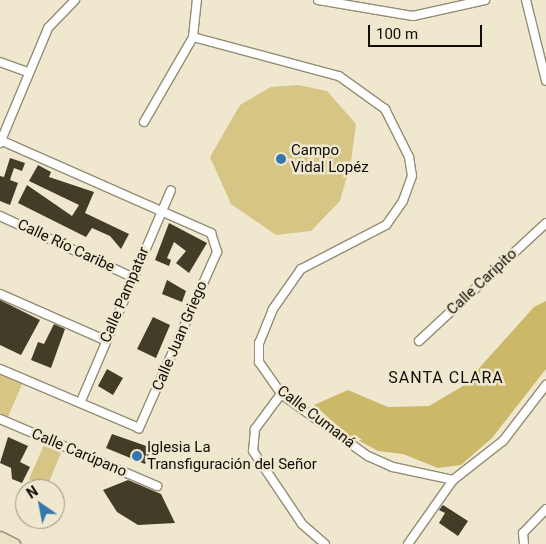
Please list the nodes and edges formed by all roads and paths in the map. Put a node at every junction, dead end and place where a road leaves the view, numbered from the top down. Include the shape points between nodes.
1 (75, 0) edge
2 (197, 0) edge
3 (318, 0) edge
4 (485, 0) edge
5 (526, 0) edge
6 (193, 37) junction
7 (0, 62) edge
8 (27, 72) junction
9 (545, 72) edge
10 (546, 81) edge
11 (144, 122) dead end
12 (0, 141) edge
13 (171, 190) dead end
14 (162, 212) junction
15 (0, 216) edge
16 (546, 223) edge
17 (132, 277) junction
18 (0, 294) edge
19 (105, 340) junction
20 (419, 342) dead end
21 (0, 369) edge
22 (546, 385) edge
23 (281, 394) junction
24 (81, 401) junction
25 (0, 420) edge
26 (453, 480) junction
27 (158, 486) dead end
28 (546, 509) edge
29 (0, 537) edge
30 (14, 544) edge
31 (325, 544) edge
32 (408, 544) edge
33 (524, 544) edge

1 - 8 street via 48,28
2 - 6 street
3 - 4 street via 413,16
5 - 9 street
6 - 11 street
6 - 23 street, Calle Cumaná via 312,66 346,81 384,109 409,157 412,176 403,201 386,225 301,270 273,309 259,343 260,362
7 - 8 street
8 - 12 street
9 - 10 street
12 - 14 street
13 - 14 street, Calle Pampatar
14 - 17 street, Calle Pampatar
14 - 24 street, Calle Juan Griego via 211,233 217,252 140,428
15 - 17 street, Calle Río Caribe
16 - 20 street, Calle Caripito
17 - 19 street, Calle Pampatar
18 - 19 street
19 - 24 street, Calle Pampatar
21 - 24 street
22 - 26 street via 503,440
23 - 26 street, Calle Cumaná via 368,456 393,467
23 - 31 street via 255,429 253,451 302,524
25 - 27 street, Calle Carúpano
26 - 32 street
28 - 33 street via 523,533
29 - 30 main road

